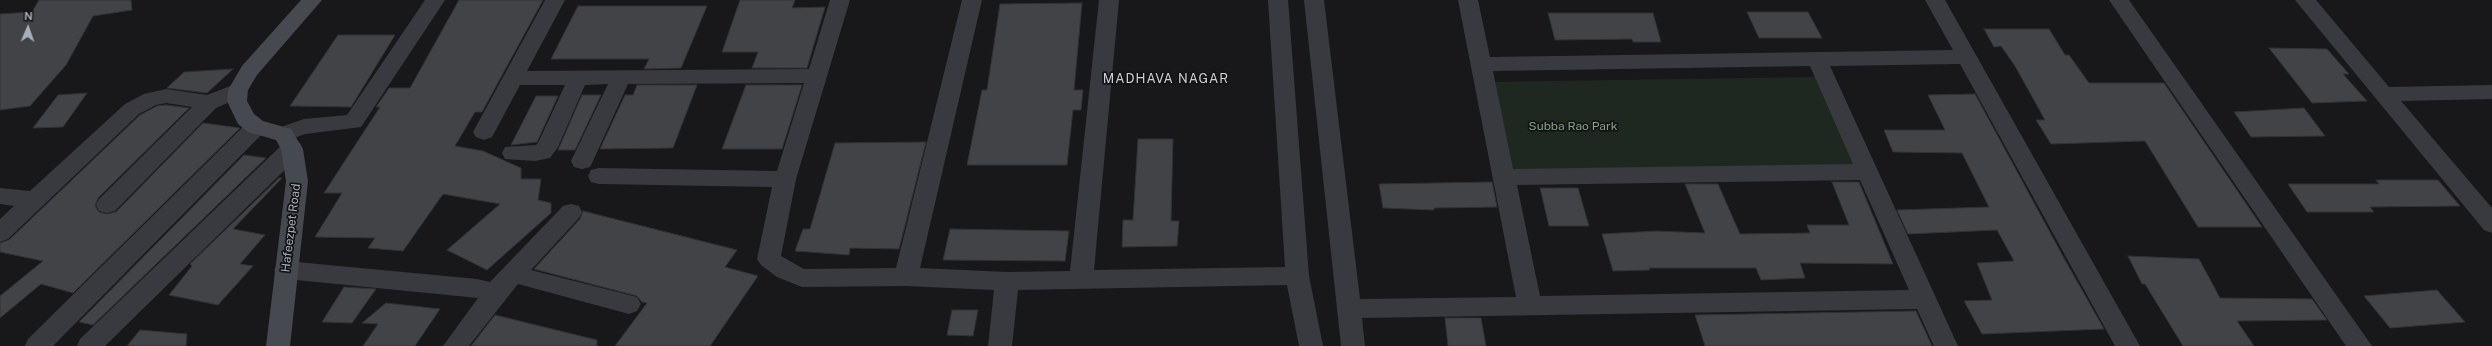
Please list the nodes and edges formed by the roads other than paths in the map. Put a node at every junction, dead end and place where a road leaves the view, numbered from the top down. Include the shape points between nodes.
1 (312, 0) edge
2 (435, 0) edge
3 (555, 0) edge
4 (840, 0) edge
5 (972, 0) edge
6 (1109, 0) edge
7 (1278, 0) edge
8 (1314, 0) edge
9 (1468, 0) edge
10 (1935, 0) edge
11 (2119, 0) edge
12 (2305, 0) edge
13 (1967, 57) junction
14 (1817, 59) junction
15 (1481, 64) junction
16 (818, 76) junction
17 (515, 78) junction
18 (578, 78) junction
19 (621, 78) junction
20 (238, 90) junction
21 (2492, 92) edge
22 (2383, 94) junction
23 (209, 103) junction
24 (256, 127) junction
25 (484, 132) dead end
26 (287, 142) junction
27 (513, 153) dead end
28 (582, 161) dead end
29 (1868, 172) junction
30 (599, 176) dead end
31 (1504, 177) junction
32 (785, 179) junction
33 (0, 196) edge
34 (35, 200) junction
35 (107, 205) dead end
36 (571, 212) dead end
37 (2492, 224) edge
38 (0, 233) edge
39 (286, 270) junction
40 (513, 274) junction
41 (1297, 276) junction
42 (906, 277) junction
43 (1081, 279) junction
44 (1007, 281) junction
45 (494, 293) junction
46 (1924, 299) junction
47 (629, 304) dead end
48 (1530, 306) junction
49 (1348, 309) junction
50 (37, 346) edge
51 (89, 346) edge
52 (278, 346) edge
53 (455, 346) edge
54 (1000, 346) edge
55 (1311, 346) edge
56 (1353, 346) edge
57 (1946, 346) edge
58 (2128, 346) edge
59 (2360, 346) edge

1 - 20 street via 249,70
2 - 26 street via 353,122 304,127
3 - 17 street
4 - 16 street
5 - 42 street
6 - 43 street
7 - 41 street
8 - 49 street
9 - 15 street
10 - 13 street
11 - 59 street
12 - 22 street
13 - 14 street
13 - 58 street
14 - 15 street
14 - 29 street
15 - 31 street
16 - 19 street
16 - 32 street
17 - 18 street
17 - 25 street
18 - 19 street
18 - 27 street via 547,147 542,152
19 - 28 street
20 - 23 street
20 - 24 street via 237,101 240,110
21 - 22 street
22 - 37 street
23 - 34 street via 166,96 151,98 132,109
23 - 35 street
24 - 26 street
24 - 50 street
26 - 39 street, Hafeezpet Road via 297,181
26 - 51 street
29 - 31 street
29 - 46 street
30 - 32 street
31 - 48 street
32 - 42 street via 769,259 785,271 802,278
33 - 34 street
34 - 38 street
36 - 40 street
39 - 45 street via 477,288
39 - 52 street, Hafeezpet Road
40 - 45 street
40 - 47 street
41 - 43 street
41 - 55 street
42 - 44 street
43 - 44 street
44 - 54 street
45 - 53 street
46 - 48 street
46 - 57 street
48 - 49 street
49 - 56 street

